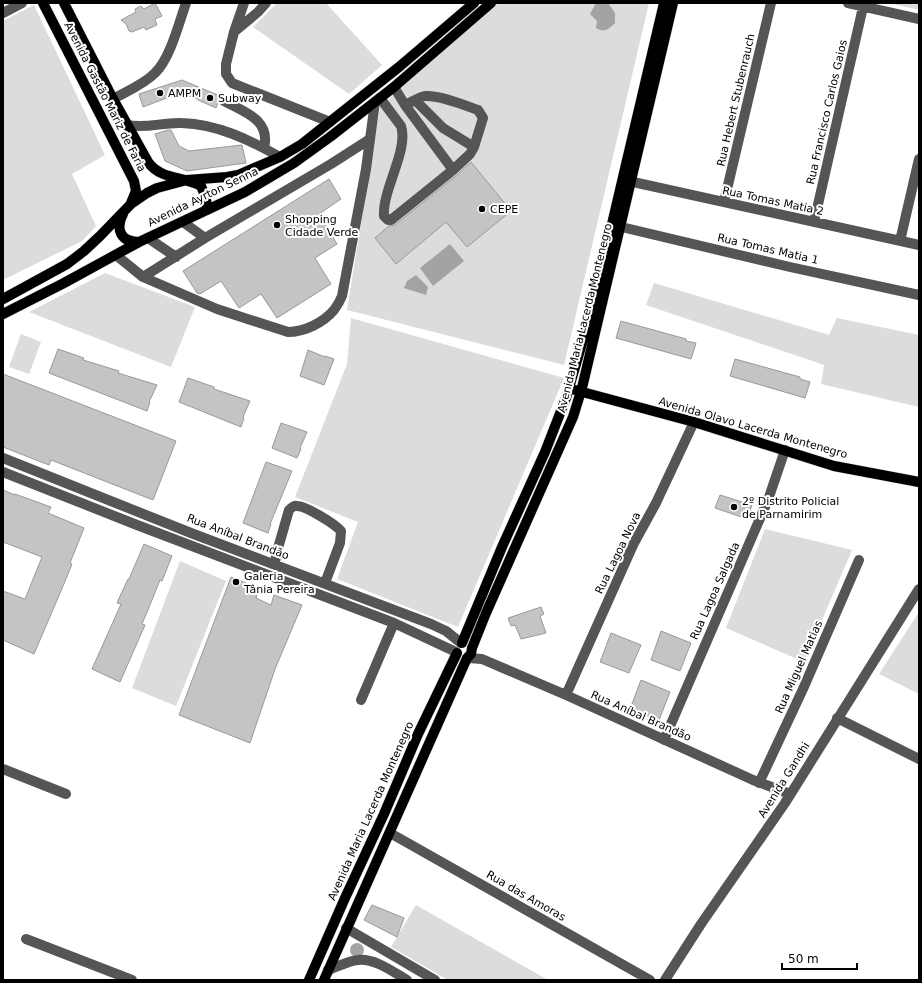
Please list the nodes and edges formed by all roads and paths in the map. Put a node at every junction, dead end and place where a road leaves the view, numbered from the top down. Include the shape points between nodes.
1 (22, 3) edge
2 (43, 3) edge
3 (64, 3) edge
4 (244, 3) edge
5 (266, 3) edge
6 (474, 3) edge
7 (491, 3) edge
8 (664, 3) edge
9 (673, 3) edge
10 (771, 3) edge
11 (848, 3) edge
12 (185, 4) edge
13 (863, 7) junction
14 (3, 13) edge
15 (919, 19) edge
16 (234, 32) junction
17 (394, 87) junction
18 (113, 99) junction
19 (378, 100) junction
20 (224, 101) dead end
21 (416, 101) junction
22 (405, 105) junction
23 (330, 122) junction
24 (127, 125) junction
25 (370, 139) junction
26 (474, 147) junction
27 (264, 148) junction
28 (280, 157) junction
29 (919, 159) edge
30 (453, 170) junction
31 (187, 180) junction
32 (626, 180) junction
33 (724, 202) junction
34 (131, 204) junction
35 (206, 210) junction
36 (123, 212) junction
37 (183, 222) junction
38 (814, 222) junction
39 (616, 226) junction
40 (205, 238) junction
41 (143, 240) junction
42 (900, 241) junction
43 (919, 245) edge
44 (116, 255) junction
45 (176, 257) junction
46 (143, 277) junction
47 (919, 295) edge
48 (3, 299) edge
49 (3, 314) edge
50 (570, 388) junction
51 (581, 391) junction
52 (694, 422) junction
53 (786, 450) junction
54 (3, 458) edge
55 (3, 472) edge
56 (919, 482) edge
57 (124, 506) junction
58 (119, 518) junction
59 (859, 560) dead end
60 (275, 564) junction
61 (325, 583) junction
62 (919, 589) edge
63 (394, 623) junction
64 (464, 651) junction
65 (566, 696) junction
66 (362, 700) dead end
67 (837, 718) junction
68 (664, 740) junction
69 (919, 759) edge
70 (3, 769) edge
71 (759, 783) junction
72 (66, 794) dead end
73 (790, 794) junction
74 (390, 833) junction
75 (346, 928) junction
76 (26, 939) dead end
77 (328, 970) junction
78 (132, 980) edge
79 (309, 980) edge
80 (324, 980) edge
81 (407, 980) edge
82 (435, 980) edge
83 (650, 980) edge
84 (665, 980) edge

1 - 14 street
2 - 34 main road, Avenida Gastão Mariz de Faria via 134,181 136,191
3 - 18 main road, Avenida Gastão Mariz de Faria
4 - 16 street
5 - 16 street
6 - 23 main road, Avenida Ayrton Senna
7 - 17 main road, Avenida Ayrton Senna
8 - 32 main road, Avenida Maria Lacerda Montenegro
9 - 32 main road, Avenida Maria Lacerda Montenegro
10 - 33 street, Rua Hebert Stubenrauch
11 - 13 street
12 - 18 street via 164,61 157,72 148,80
13 - 15 street
13 - 38 street, Rua Francisco Carlos Gaios
16 - 23 street via 226,64 226,74 232,83
17 - 19 main road, Avenida Ayrton Senna
17 - 22 street
18 - 24 main road, Avenida Gastão Mariz de Faria
19 - 25 street
19 - 30 street via 403,131 385,201 384,216 388,220
19 - 35 main road, Avenida Ayrton Senna via 294,163 245,192
20 - 27 street via 259,122 266,133
21 - 22 street
21 - 26 street via 443,128
21 - 26 street via 424,96 432,97 478,110 483,118
22 - 30 street
23 - 28 main road, Avenida Ayrton Senna
24 - 27 street via 146,127 182,122 202,125 223,130
24 - 31 main road, Avenida Gastão Mariz de Faria via 152,168 162,174
25 - 40 street
25 - 46 street via 342,296 334,310 320,322 310,328 288,332 217,309
26 - 30 street
27 - 28 street
28 - 31 main road, Avenida Ayrton Senna via 238,175
29 - 42 street
31 - 34 main road, Avenida Ayrton Senna via 157,188
31 - 35 main road, Avenida Gastão Mariz de Faria via 201,186 206,198
32 - 33 street, Rua Tomas Matia 2
32 - 39 main road, Avenida Maria Lacerda Montenegro
33 - 38 street, Rua Tomas Matia 2
34 - 36 main road, Avenida Ayrton Senna
35 - 37 main road, Avenida Ayrton Senna
36 - 41 main road via 120,221 120,232 123,237 128,241
36 - 48 main road, Avenida Ayrton Senna via 84,251 67,264
37 - 40 street
37 - 41 main road, Avenida Ayrton Senna
38 - 42 street, Rua Tomas Matia 2
39 - 47 street, Rua Tomas Matia 1
39 - 50 main road, Avenida Maria Lacerda Montenegro
39 - 51 main road, Avenida Maria Lacerda Montenegro
40 - 45 street
41 - 44 main road, Avenida Ayrton Senna
41 - 45 street
42 - 43 street, Rua Tomas Matia 2
44 - 46 street
44 - 49 main road, Avenida Ayrton Senna
45 - 46 street
50 - 51 main road, Avenida Olavo Lacerda Montenegro
50 - 64 main road, Avenida Maria Lacerda Montenegro via 545,452 505,540
51 - 52 main road, Avenida Olavo Lacerda Montenegro
51 - 64 main road, Avenida Maria Lacerda Montenegro via 557,457
52 - 53 main road, Avenida Olavo Lacerda Montenegro
52 - 65 street, Rua Lagoa Nova via 634,543
53 - 56 main road, Avenida Olavo Lacerda Montenegro via 834,466
53 - 68 street, Rua Lagoa Salgada via 768,500
54 - 57 street, Rua Aníbal Brandão
55 - 58 street, Rua Aníbal Brandão
57 - 58 street
57 - 60 street, Rua Aníbal Brandão
58 - 63 street, Rua Aníbal Brandão
59 - 71 street, Rua Miguel Matias
60 - 61 street, Rua Aníbal Brandão
60 - 61 street via 289,510 297,506 323,517 341,531 340,543
61 - 64 street, Rua Aníbal Brandão via 432,624 446,631
62 - 67 street, Avenida Gandhi
63 - 64 street, Rua Aníbal Brandão
63 - 66 street
64 - 65 street, Rua Aníbal Brandão
64 - 74 main road, Avenida Maria Lacerda Montenegro
64 - 79 main road, Avenida Maria Lacerda Montenegro via 418,734
65 - 68 street, Rua Aníbal Brandão
67 - 69 street
67 - 73 street, Avenida Gandhi
68 - 71 street, Rua Aníbal Brandão
70 - 72 street
71 - 73 street, Rua Aníbal Brandão
73 - 84 street, Avenida Gandhi
74 - 75 main road, Avenida Maria Lacerda Montenegro
74 - 83 street, Rua das Amoras
75 - 77 main road, Avenida Maria Lacerda Montenegro
75 - 82 street
76 - 78 street
77 - 80 main road, Avenida Maria Lacerda Montenegro
77 - 81 street via 358,960 367,960

